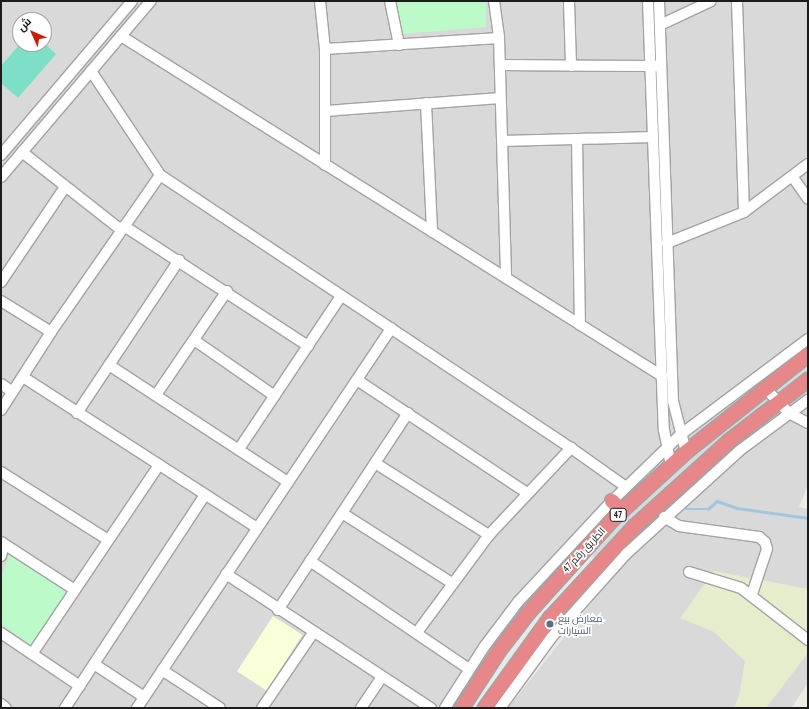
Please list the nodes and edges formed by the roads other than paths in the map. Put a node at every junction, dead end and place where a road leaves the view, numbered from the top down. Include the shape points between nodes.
1 (132, 1) edge
2 (151, 1) edge
3 (320, 1) edge
4 (390, 1) edge
5 (494, 1) edge
6 (569, 1) edge
7 (648, 1) edge
8 (659, 1) edge
9 (711, 1) edge
10 (737, 1) edge
11 (660, 25) junction
12 (121, 36) junction
13 (499, 38) junction
14 (399, 45) junction
15 (324, 49) junction
16 (500, 64) junction
17 (571, 66) junction
18 (650, 66) junction
19 (661, 66) junction
20 (91, 71) junction
21 (501, 98) junction
22 (426, 103) junction
23 (325, 111) junction
24 (653, 137) junction
25 (577, 139) junction
26 (502, 141) junction
27 (22, 152) junction
28 (1, 155) edge
29 (808, 164) edge
30 (325, 165) junction
31 (160, 175) junction
32 (792, 176) junction
33 (1, 177) edge
34 (65, 187) junction
35 (808, 199) edge
36 (744, 212) junction
37 (123, 228) junction
38 (432, 232) junction
39 (667, 243) junction
40 (179, 260) junction
41 (506, 278) junction
42 (1, 282) edge
43 (227, 291) junction
44 (341, 296) junction
45 (1, 300) edge
46 (580, 325) junction
47 (391, 328) junction
48 (51, 332) junction
49 (808, 339) edge
50 (194, 340) junction
51 (308, 346) junction
52 (808, 356) edge
53 (109, 365) junction
54 (662, 376) junction
55 (23, 377) junction
56 (356, 380) junction
57 (808, 380) edge
58 (1, 384) edge
59 (765, 388) junction
60 (13, 392) junction
61 (156, 395) junction
62 (275, 396) junction
63 (808, 400) edge
64 (777, 402) junction
65 (1, 410) edge
66 (78, 413) junction
67 (408, 413) junction
68 (789, 413) junction
69 (808, 423) edge
70 (680, 435) junction
71 (667, 447) junction
72 (571, 448) junction
73 (239, 449) junction
74 (686, 452) junction
75 (375, 463) junction
76 (159, 465) junction
77 (672, 465) junction
78 (1, 472) edge
79 (288, 482) junction
80 (626, 487) junction
81 (527, 493) junction
82 (205, 495) junction
83 (612, 501) junction
84 (622, 511) junction
85 (342, 513) junction
86 (664, 517) junction
87 (257, 528) junction
88 (489, 535) junction
89 (108, 540) junction
90 (3, 543) edge
91 (621, 549) junction
92 (1, 556) edge
93 (310, 560) junction
94 (689, 572) dead end
95 (226, 574) junction
96 (452, 583) junction
97 (75, 590) junction
98 (752, 594) junction
99 (278, 610) junction
100 (418, 632) junction
101 (1, 633) edge
102 (313, 633) junction
103 (808, 640) edge
104 (32, 654) junction
105 (94, 664) junction
106 (469, 669) junction
107 (162, 670) junction
108 (382, 677) junction
109 (80, 686) junction
110 (144, 697) junction
111 (1, 704) edge
112 (6, 708) edge
113 (65, 708) edge
114 (137, 708) edge
115 (220, 708) edge
116 (262, 708) edge
117 (361, 708) edge
118 (431, 708) edge
119 (445, 708) edge
120 (462, 708) edge
121 (485, 708) edge
122 (500, 708) edge

1 - 28 street
2 - 12 street
3 - 15 street
4 - 14 street
5 - 13 street
6 - 17 street
7 - 18 street
8 - 11 street
9 - 11 street
10 - 36 street
11 - 19 street
12 - 20 street
12 - 30 street
13 - 14 street
13 - 16 street
14 - 15 street
15 - 23 street
16 - 17 street
16 - 21 street
17 - 18 street
18 - 19 street
18 - 24 street
19 - 39 street
20 - 27 street
20 - 31 street
21 - 22 street
21 - 26 street
22 - 23 street
22 - 38 street
23 - 30 street
24 - 25 street
24 - 54 street
25 - 26 street
25 - 46 street
26 - 41 street
27 - 33 street
27 - 34 street
29 - 32 street
30 - 38 street
31 - 37 street
31 - 44 street
32 - 35 street
32 - 36 street
34 - 37 street
34 - 42 street
36 - 39 street
37 - 40 street
37 - 48 street
38 - 41 street
39 - 70 street via 673,401
40 - 43 street
40 - 53 street
41 - 46 street
43 - 50 street
43 - 51 street
44 - 47 street
44 - 51 street
45 - 48 street
46 - 54 street
47 - 56 street
47 - 72 street
48 - 55 street
49 - 70 street
50 - 61 street
50 - 62 street
51 - 62 street
52 - 59 highway, الطريق رقم 47 / 47
53 - 61 street
53 - 66 street
54 - 71 street
55 - 60 street
55 - 66 street
56 - 67 street
56 - 79 street
57 - 64 highway, الطريق رقم 47 / 47
58 - 60 street
59 - 64 street
59 - 74 highway, الطريق رقم 47 / 47
60 - 65 street
61 - 73 street
62 - 73 street
63 - 68 street
64 - 68 street
64 - 91 highway, الطريق رقم 47 / 47 via 696,468
66 - 76 street
67 - 75 street
67 - 81 street
68 - 69 street
68 - 86 street via 739,451
70 - 71 street
70 - 74 street
71 - 77 street
71 - 80 street
72 - 80 street
72 - 81 street
73 - 79 street
74 - 77 highway, الطريق رقم 47 / 47
75 - 85 street
75 - 88 street
76 - 82 street
76 - 89 street
77 - 84 highway, الطريق رقم 47 / 47
78 - 89 street
79 - 87 street
80 - 83 street
81 - 88 street
82 - 87 street
82 - 105 street
83 - 84 highway
83 - 106 street via 536,581
84 - 120 highway, الطريق رقم 47 / 47 via 529,612 499,651
85 - 93 street
85 - 96 street
86 - 91 street
86 - 98 street via 679,526 759,537 765,542 767,549
87 - 95 street
88 - 96 street
89 - 97 street
90 - 92 street
90 - 97 street
91 - 121 highway, الطريق رقم 47 / 47 via 550,618
91 - 122 street
93 - 99 street
93 - 100 street
94 - 98 street via 730,583
95 - 99 street
95 - 107 street
96 - 100 street
97 - 104 street
98 - 103 street
99 - 102 street
100 - 106 street
101 - 104 street
102 - 108 street
102 - 116 street
104 - 109 street
105 - 109 street
105 - 110 street
106 - 119 street
107 - 110 street
107 - 115 street
108 - 117 street
108 - 118 street
109 - 113 street
110 - 114 street
111 - 112 street

